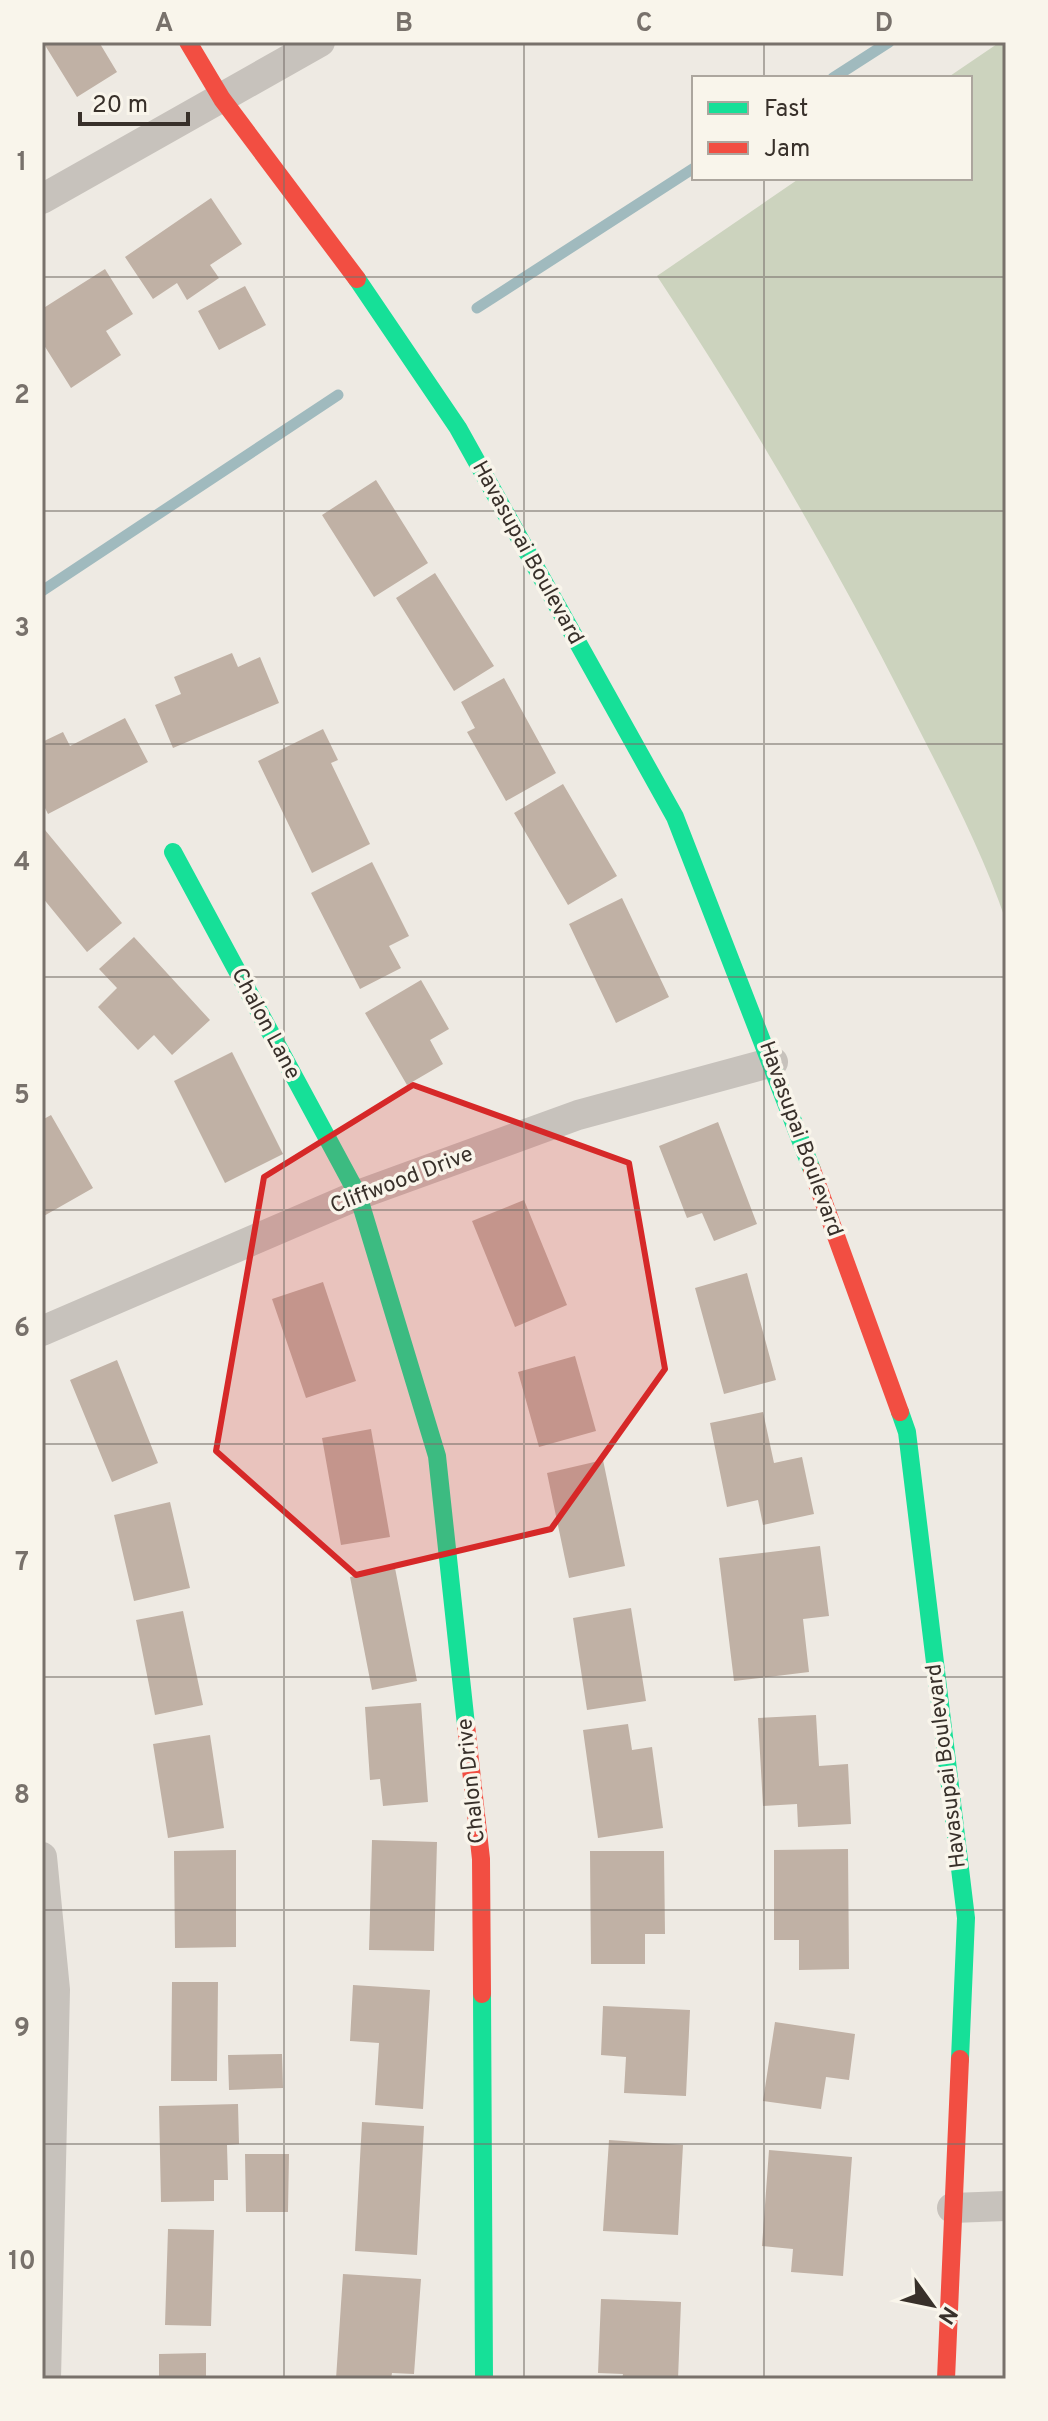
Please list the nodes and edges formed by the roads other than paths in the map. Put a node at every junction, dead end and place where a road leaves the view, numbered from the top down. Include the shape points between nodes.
1 (188, 42) edge
2 (320, 42) edge
3 (222, 99) junction
4 (42, 199) edge
5 (173, 852) dead end
6 (773, 1062) junction
7 (358, 1195) junction
8 (42, 1331) edge
9 (42, 1857) edge
10 (1006, 2206) edge
11 (952, 2208) junction
12 (46, 2379) edge
13 (484, 2379) edge
14 (946, 2379) edge

1 - 3 street, Havasupai Boulevard
2 - 3 street
3 - 4 street
3 - 6 street, Havasupai Boulevard via 337,250 458,428 675,817
5 - 7 street, Chalon Lane
6 - 7 street, Cliffwood Drive via 578,1115
6 - 11 street, Havasupai Boulevard via 907,1432 966,1918
7 - 8 street, Cliffwood Drive
7 - 13 street, Chalon Drive via 437,1456 479,1844
9 - 12 street via 55,1990
10 - 11 street
11 - 14 street, Havasupai Boulevard

